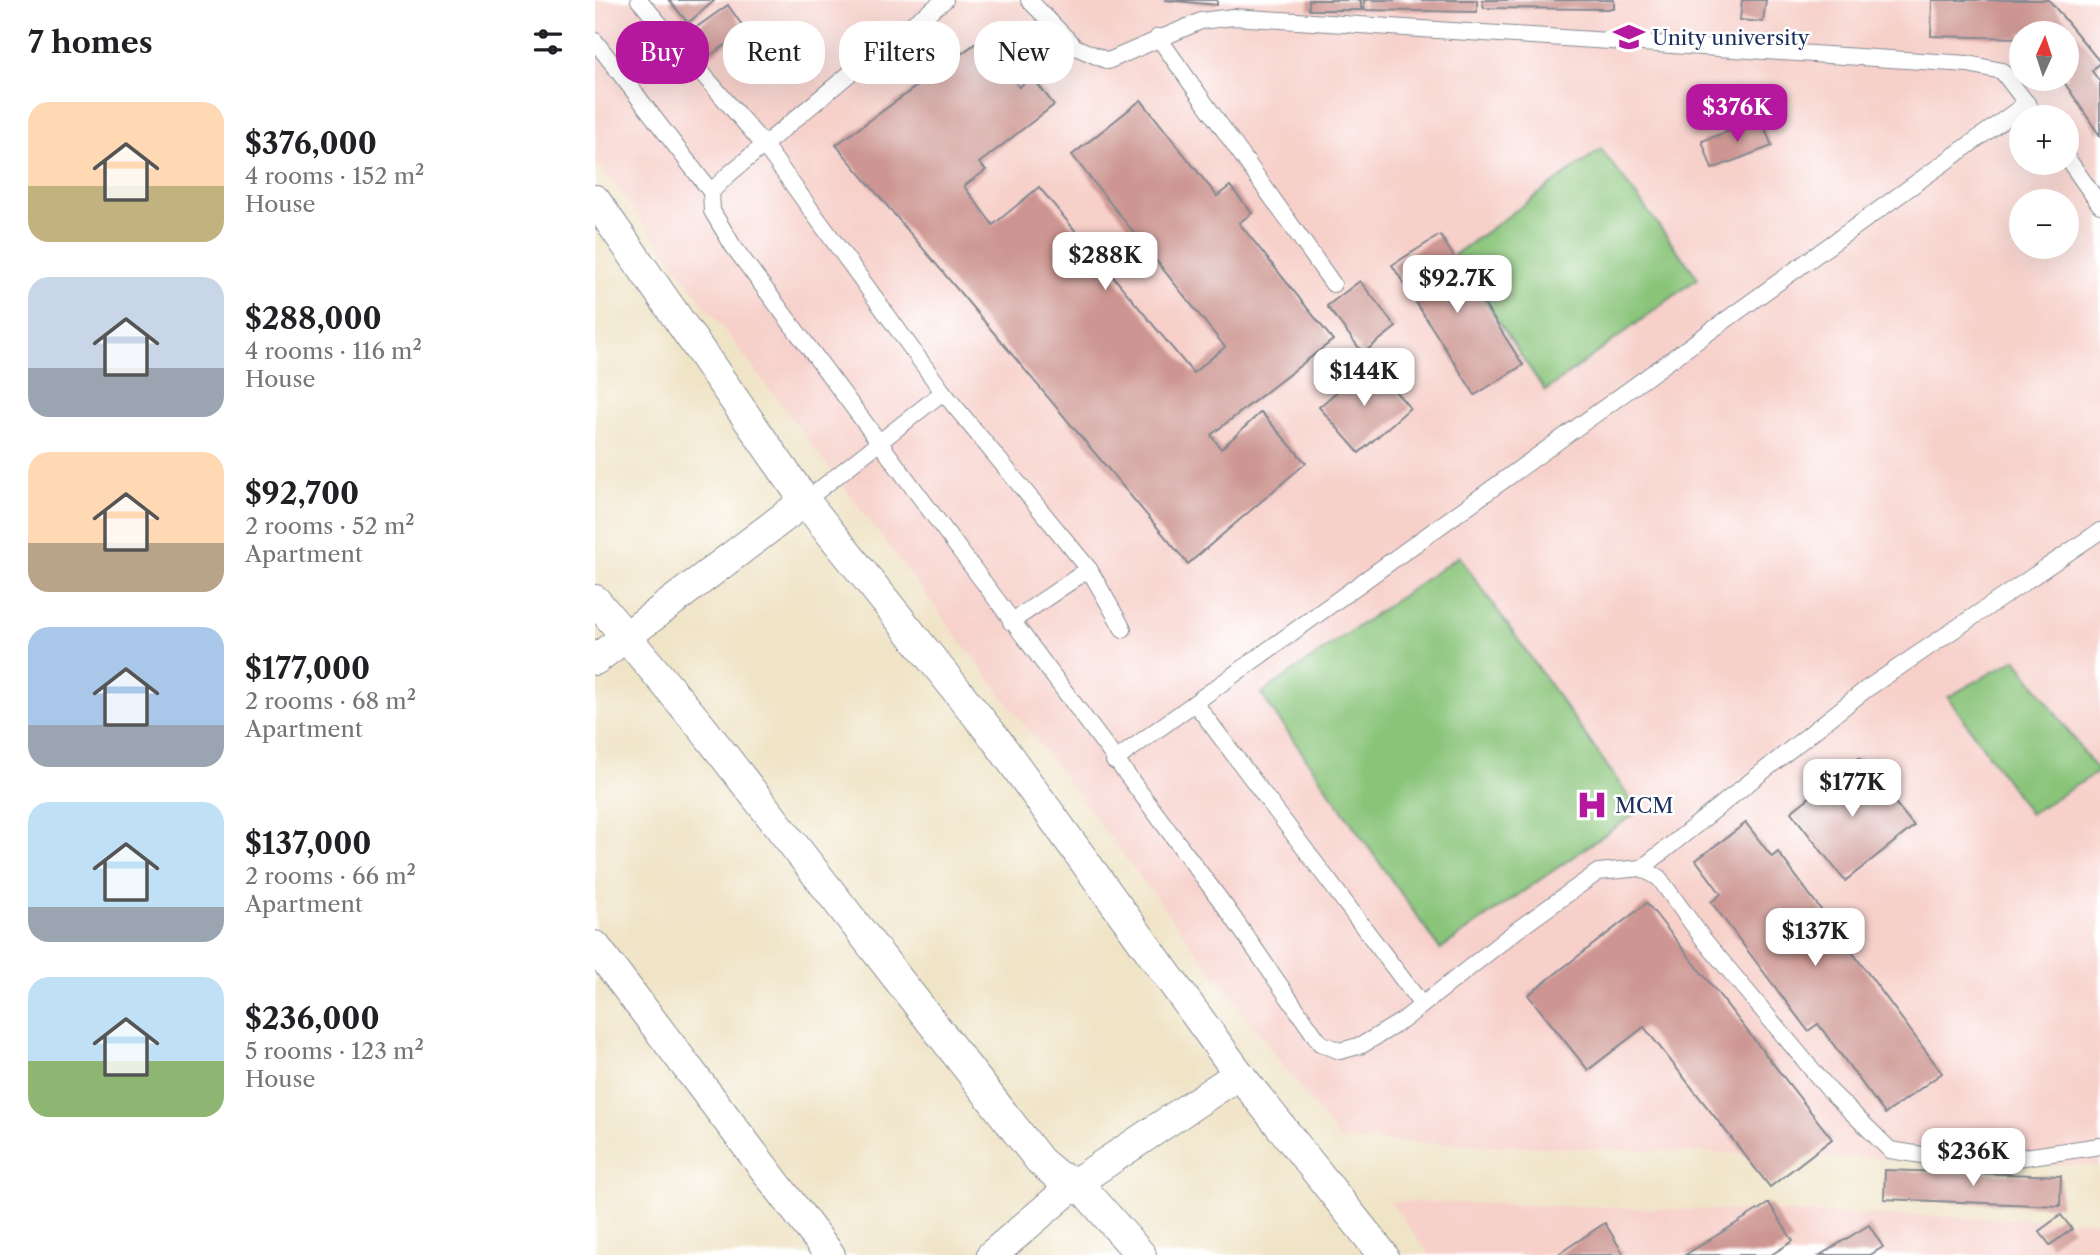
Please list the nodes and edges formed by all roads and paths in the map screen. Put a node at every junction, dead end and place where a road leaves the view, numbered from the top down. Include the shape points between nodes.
1 (639, 0) edge
2 (945, 0) edge
3 (1029, 0) edge
4 (1158, 37) junction
5 (595, 41) edge
6 (2027, 103) joint
7 (764, 145) junction
8 (2079, 175) edge
9 (711, 192) junction
10 (595, 200) edge
11 (2100, 205) edge
12 (1333, 284) dead end
13 (943, 392) junction
14 (879, 443) junction
15 (806, 501) junction
16 (2100, 531) edge
17 (1089, 569) junction
18 (595, 600) edge
19 (1011, 622) junction
20 (1123, 629) dead end
21 (624, 636) junction
22 (595, 660) edge
23 (1195, 703) junction
24 (1114, 761) junction
25 (1642, 869) junction
26 (595, 946) edge
27 (1422, 1005) junction
28 (1239, 1074) junction
29 (2100, 1146) edge
30 (1077, 1182) junction
31 (830, 1255) edge
32 (992, 1255) edge
33 (1140, 1255) edge
34 (1383, 1255) edge

1 - 7 lane
2 - 7 lane
3 - 4 lane via 1075,47 1108,61
4 - 6 lane via 1233,17 1938,61 2002,71
4 - 12 lane
5 - 9 lane
6 - 23 lane
7 - 9 lane
7 - 13 lane
8 - 11 lane
9 - 14 lane via 712,211 733,246
10 - 15 street
13 - 14 lane
13 - 17 lane
14 - 15 lane
14 - 19 lane
15 - 21 street
15 - 28 street via 995,738
16 - 25 lane via 1865,690
17 - 19 lane
17 - 20 lane
18 - 21 street
19 - 24 lane
21 - 22 street
21 - 30 street via 700,725 1040,1161 1059,1177
23 - 24 lane
23 - 27 lane
24 - 27 lane via 1275,974 1320,1043 1340,1051 1362,1045
25 - 27 lane via 1598,872
25 - 29 lane via 1659,878 1704,940 1830,1091 1890,1150 1941,1158 2018,1158
26 - 31 street
28 - 30 street
28 - 34 street
30 - 32 street
30 - 33 street

